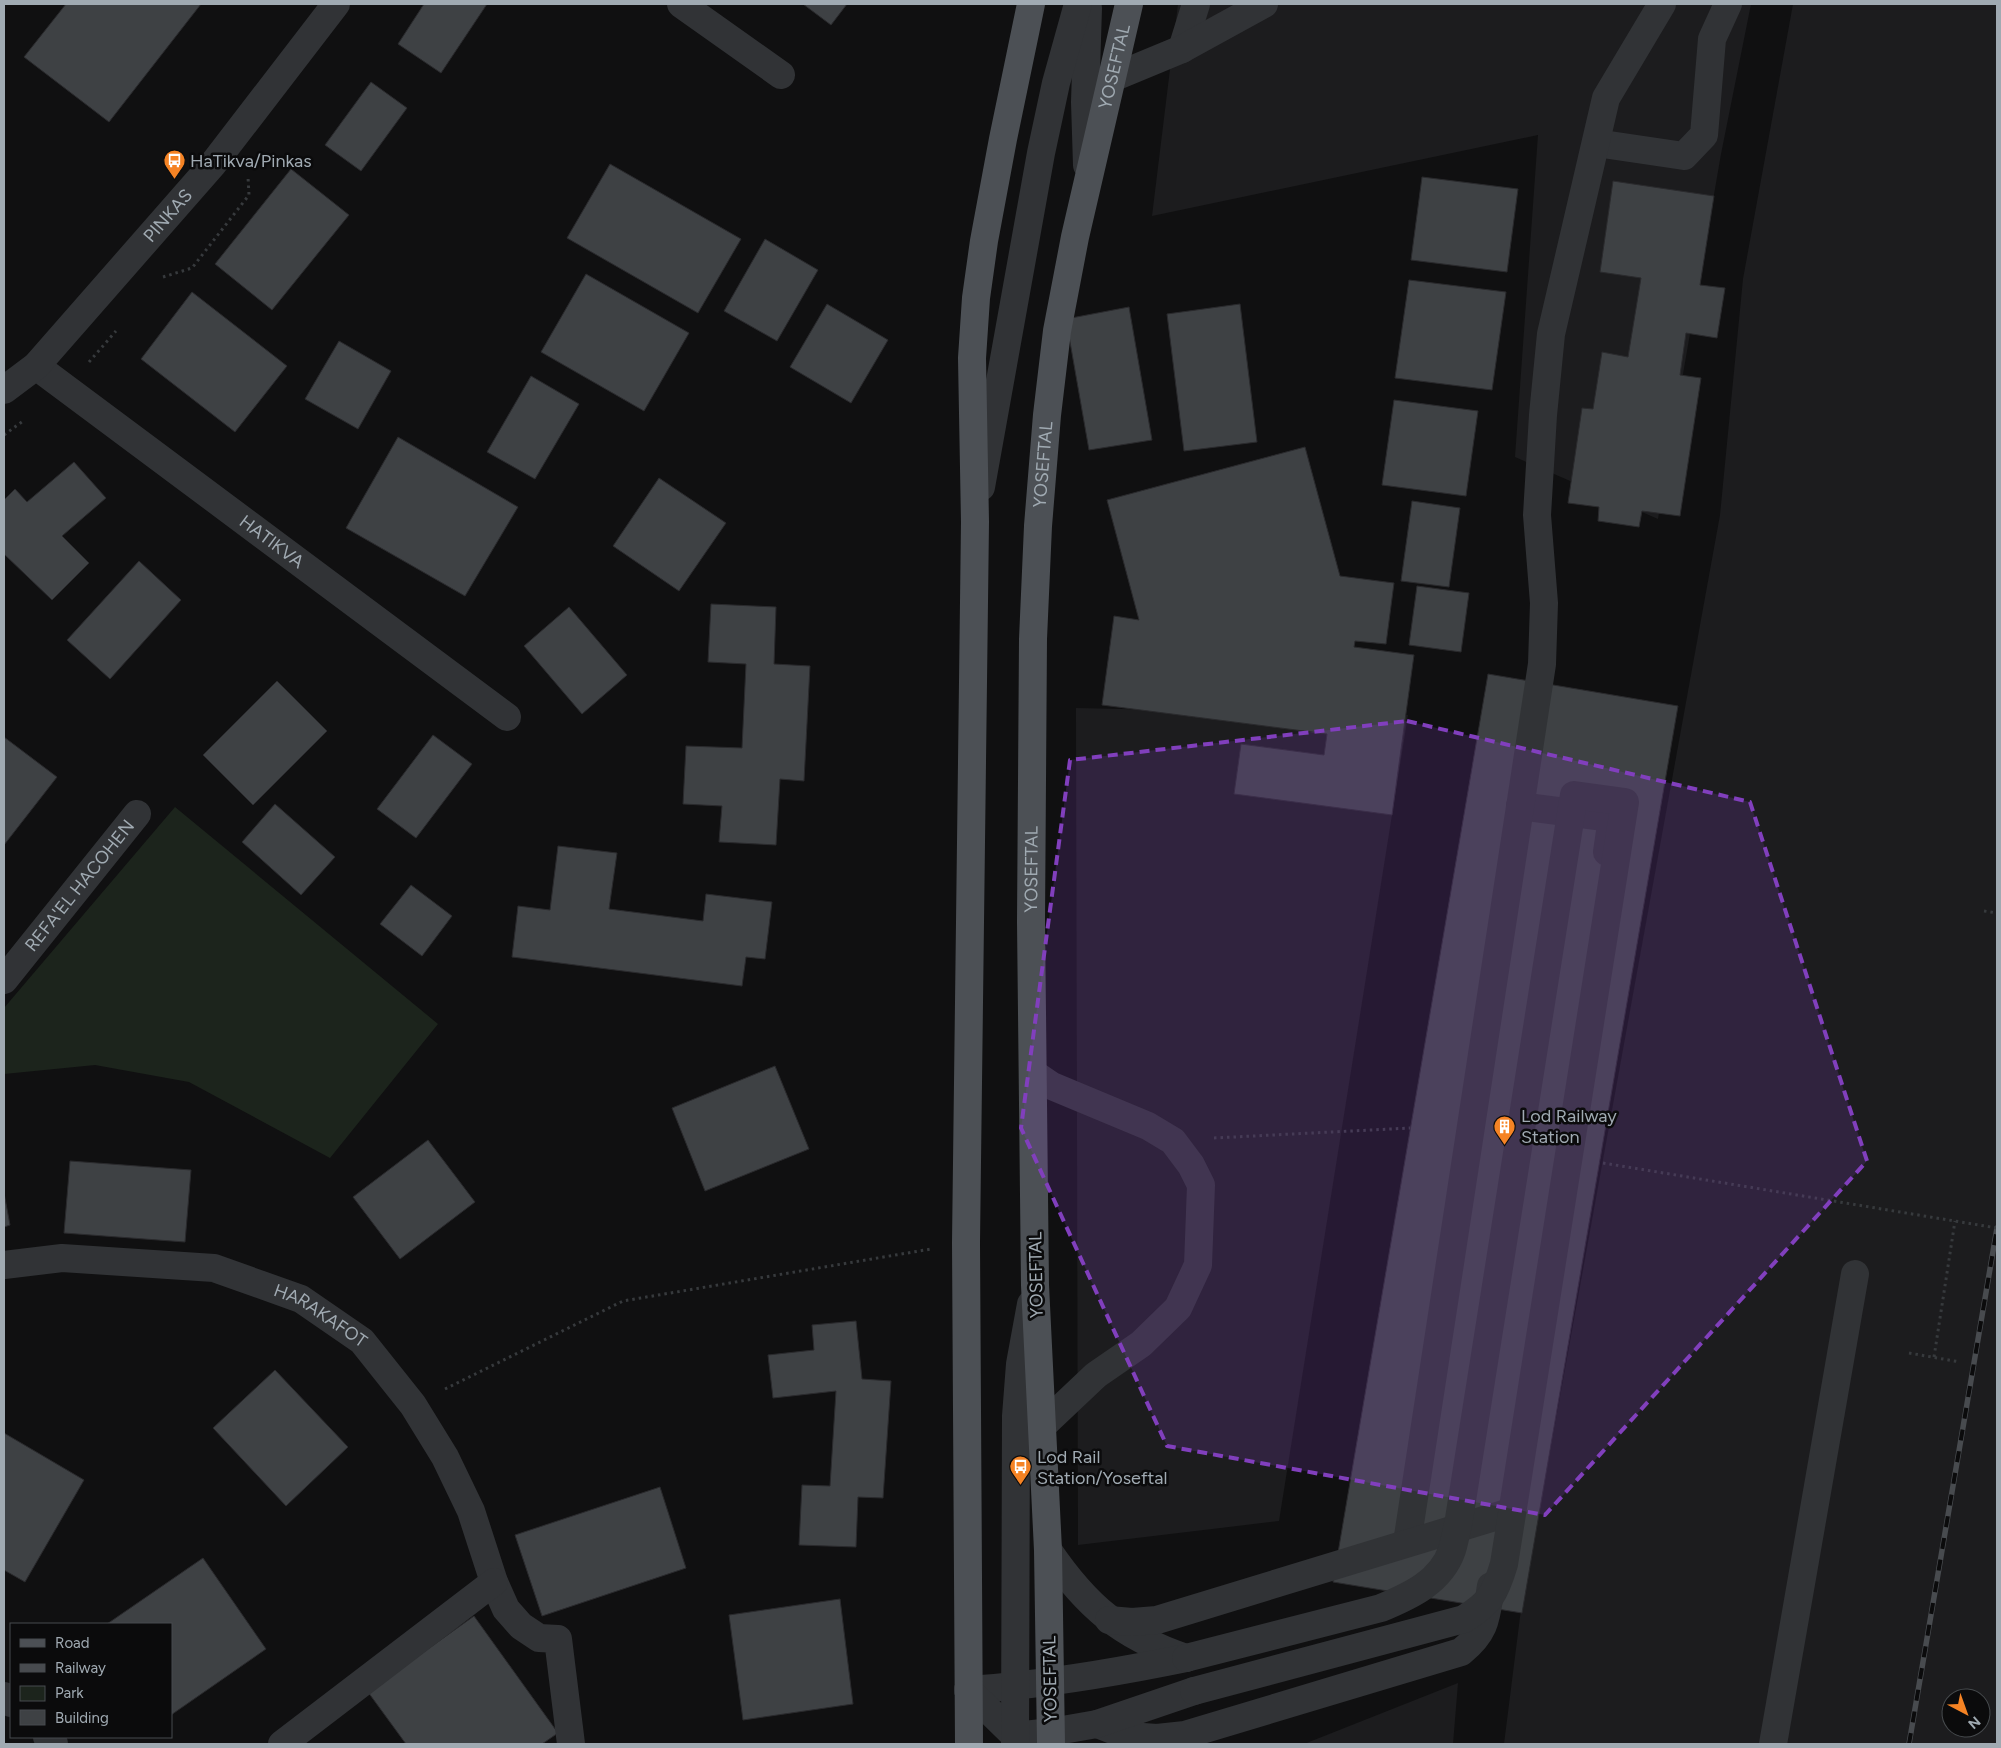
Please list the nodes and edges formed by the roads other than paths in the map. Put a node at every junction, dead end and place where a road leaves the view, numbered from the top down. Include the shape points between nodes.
1 (336, 4) edge
2 (682, 4) edge
3 (1031, 4) edge
4 (1078, 4) edge
5 (1089, 4) edge
6 (1129, 4) edge
7 (1196, 4) edge
8 (1264, 4) edge
9 (1662, 4) edge
10 (1728, 4) edge
11 (1182, 49) junction
12 (782, 75) dead end
13 (1112, 78) junction
14 (1596, 143) junction
15 (1088, 182) junction
16 (36, 366) junction
17 (4, 390) edge
18 (975, 522) junction
19 (507, 717) dead end
20 (1520, 806) junction
21 (137, 814) dead end
22 (4, 980) edge
23 (1033, 1074) junction
24 (4, 1265) edge
25 (1855, 1274) dead end
26 (1035, 1285) junction
27 (1041, 1427) junction
28 (1504, 1514) junction
29 (1407, 1543) junction
30 (1048, 1550) junction
31 (494, 1582) junction
32 (1109, 1620) junction
33 (1186, 1658) junction
34 (1050, 1683) junction
35 (1015, 1687) junction
36 (968, 1690) junction
37 (1097, 1724) junction
38 (1051, 1738) edge
39 (1015, 1740) edge
40 (282, 1744) edge
41 (571, 1744) edge
42 (969, 1744) edge
43 (1773, 1744) edge

1 - 16 street, PINKAS via 213,164
2 - 12 street
3 - 18 main road via 1001,148 976,298 972,358
4 - 18 street via 1041,153
5 - 15 street via 1085,102
6 - 13 main road, YOSEFTAL
7 - 11 street
8 - 11 street
9 - 14 street via 1606,98
10 - 14 street via 1712,39 1704,135 1684,156
11 - 13 street
13 - 15 main road, YOSEFTAL
14 - 20 street via 1551,334 1542,415 1537,515 1544,603 1542,664
15 - 23 main road, YOSEFTAL via 1057,331 1038,526 1033,639
16 - 17 street, PINKAS
16 - 19 street, HATIKVA
18 - 36 main road via 966,1243
20 - 28 street via 1612,818
20 - 29 street
21 - 22 street, REFA'EL HACOHEN
23 - 26 main road, YOSEFTAL
23 - 27 street via 1052,1086 1148,1126 1173,1141 1192,1165 1201,1184 1198,1265 1178,1308 1141,1344 1096,1375
24 - 31 street, HARAKAFOT via 62,1258 214,1268 301,1299 362,1341 413,1405 471,1512
25 - 43 street
26 - 27 main road, YOSEFTAL
26 - 35 street via 1020,1364 1016,1416
27 - 30 main road, YOSEFTAL
28 - 29 street
28 - 37 street via 1485,1621 1474,1642 1461,1652 1185,1735 1157,1738 1128,1736
29 - 32 street via 1156,1620
30 - 32 street via 1077,1590
30 - 34 main road, YOSEFTAL
31 - 40 street
31 - 41 street, HARAKAFOT via 506,1609 521,1626 539,1638 558,1639
32 - 33 street via 1144,1642
33 - 34 street
33 - 37 street, bridge via 1380,1608 1407,1597 1430,1582 1444,1567 1452,1550 1459,1519 1574,795 1625,802 1504,1564 1496,1588 1483,1607 1464,1619 1194,1691
34 - 35 street
34 - 38 main road, YOSEFTAL
35 - 36 street
35 - 38 street
35 - 39 street
36 - 39 street
36 - 42 main road
37 - 38 street
38 - 39 street

